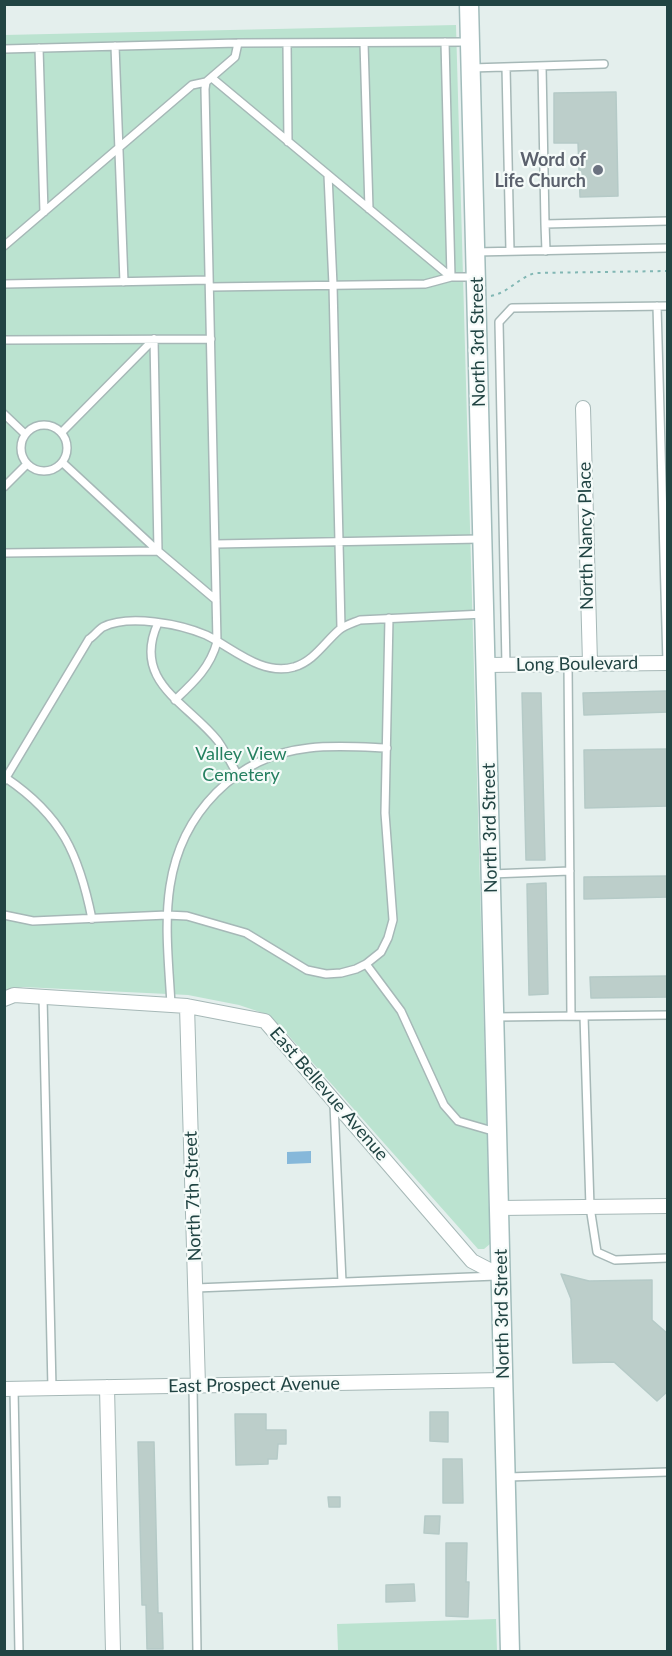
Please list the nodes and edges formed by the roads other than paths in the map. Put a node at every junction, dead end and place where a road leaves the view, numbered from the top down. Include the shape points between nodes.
1 (469, 4) edge
2 (445, 42) junction
3 (470, 42) junction
4 (364, 43) junction
5 (238, 44) junction
6 (286, 44) junction
7 (116, 46) junction
8 (39, 48) junction
9 (4, 49) edge
10 (604, 64) dead end
11 (542, 66) junction
12 (506, 67) junction
13 (471, 68) junction
14 (209, 80) junction
15 (288, 142) junction
16 (119, 148) junction
17 (328, 175) junction
18 (369, 208) junction
19 (44, 212) junction
20 (668, 220) edge
21 (545, 224) junction
22 (4, 246) edge
23 (668, 248) edge
24 (510, 251) junction
25 (546, 251) junction
26 (475, 252) junction
27 (451, 277) junction
28 (476, 277) junction
29 (124, 282) junction
30 (4, 284) edge
31 (209, 284) junction
32 (333, 285) junction
33 (657, 306) junction
34 (668, 306) edge
35 (154, 339) junction
36 (211, 339) junction
37 (4, 340) edge
38 (583, 408) dead end
39 (4, 414) edge
40 (62, 432) junction
41 (25, 434) junction
42 (63, 462) junction
43 (27, 464) junction
44 (4, 487) edge
45 (483, 539) junction
46 (339, 543) junction
47 (216, 544) junction
48 (158, 550) junction
49 (4, 553) edge
50 (216, 600) junction
51 (485, 614) junction
52 (389, 618) junction
53 (158, 623) junction
54 (341, 628) junction
55 (217, 642) junction
56 (590, 663) junction
57 (667, 663) edge
58 (506, 664) junction
59 (568, 664) junction
60 (486, 665) junction
61 (175, 700) junction
62 (387, 748) junction
63 (237, 774) junction
64 (5, 779) edge
65 (570, 871) junction
66 (491, 873) junction
67 (4, 915) edge
68 (167, 915) junction
69 (92, 919) junction
70 (366, 964) junction
71 (43, 997) junction
72 (4, 999) edge
73 (171, 1005) junction
74 (187, 1006) junction
75 (668, 1015) edge
76 (571, 1016) junction
77 (584, 1016) junction
78 (495, 1017) junction
79 (334, 1100) junction
80 (498, 1132) junction
81 (668, 1206) edge
82 (590, 1207) junction
83 (500, 1208) junction
84 (668, 1258) edge
85 (501, 1276) junction
86 (342, 1282) junction
87 (196, 1288) junction
88 (503, 1380) junction
89 (196, 1386) junction
90 (107, 1387) junction
91 (52, 1388) junction
92 (9, 1389) edge
93 (668, 1472) edge
94 (506, 1477) junction
95 (19, 1652) edge
96 (113, 1652) edge
97 (197, 1652) edge
98 (510, 1652) edge

1 - 3 main road, North 3rd Street
2 - 3 lane
2 - 4 lane
2 - 27 lane
3 - 13 main road, North 3rd Street
4 - 6 lane
4 - 18 lane
5 - 6 lane
5 - 7 lane
5 - 14 lane via 235,57
6 - 15 lane
7 - 8 lane
7 - 16 lane
8 - 9 lane
8 - 19 lane
10 - 11 lane
11 - 12 lane
11 - 21 lane
12 - 13 lane
12 - 24 lane
13 - 26 main road, North 3rd Street
14 - 15 lane
14 - 16 lane via 192,85
14 - 31 lane
15 - 17 lane
16 - 19 lane
16 - 29 lane
17 - 18 lane
17 - 32 lane
18 - 27 lane
19 - 22 lane
20 - 21 lane
21 - 25 lane
23 - 25 lane
24 - 25 lane
24 - 26 lane
26 - 28 main road, North 3rd Street
27 - 28 lane
27 - 32 lane via 425,284
28 - 45 main road, North 3rd Street
29 - 30 lane
29 - 31 lane
31 - 32 lane
31 - 36 lane
32 - 46 lane
33 - 34 lane
33 - 57 lane
33 - 58 lane via 512,308 499,322
35 - 36 lane
35 - 37 lane
35 - 40 lane
35 - 48 lane
36 - 47 lane
38 - 56 street, North Nancy Place
39 - 41 lane
40 - 41 lane via 43,424
40 - 42 lane via 68,447
41 - 43 lane via 21,448
42 - 43 lane via 43,471
42 - 48 lane
43 - 44 lane
45 - 46 lane
45 - 51 main road, North 3rd Street
46 - 47 lane
46 - 54 lane
47 - 50 lane
48 - 49 lane
48 - 50 lane
50 - 55 lane
51 - 52 lane
51 - 60 main road, North 3rd Street
52 - 54 lane via 360,620
52 - 62 lane
53 - 55 lane via 185,628
53 - 61 lane via 151,638 153,663 162,686
53 - 64 lane via 120,622 102,627 89,639
54 - 55 lane via 312,658 293,667 270,668
55 - 61 lane via 205,671
56 - 57 street, Long Boulevard
56 - 59 street, Long Boulevard
58 - 59 street, Long Boulevard
58 - 60 street, Long Boulevard
59 - 65 lane
60 - 66 main road, North 3rd Street
61 - 63 lane via 218,741
62 - 63 lane via 309,748 280,753
62 - 70 lane via 385,813 393,920 381,952
63 - 68 lane via 193,820 183,839 170,885
64 - 69 lane via 31,795 60,830 80,869
65 - 66 lane
65 - 76 lane
66 - 78 main road, North 3rd Street
67 - 69 lane via 33,921
68 - 69 lane
68 - 70 lane via 187,916 246,933 307,970 341,973
68 - 73 lane
70 - 80 lane via 401,1011 444,1105 458,1121
71 - 72 street, East Bellevue Avenue via 14,995
71 - 73 street, East Bellevue Avenue
71 - 91 lane
73 - 74 street, East Bellevue Avenue
74 - 79 street, East Bellevue Avenue via 264,1021
74 - 87 street, North 7th Street
75 - 77 lane
76 - 77 lane
76 - 78 lane
77 - 82 lane
78 - 80 main road, North 3rd Street
79 - 85 street, East Bellevue Avenue via 472,1261
79 - 86 lane
80 - 83 main road, North 3rd Street
81 - 82 street
82 - 83 street
82 - 84 lane via 597,1252 615,1260
83 - 85 main road, North 3rd Street
85 - 86 lane
85 - 88 main road, North 3rd Street
86 - 87 lane
87 - 89 street, North 7th Street
88 - 89 street, East Prospect Avenue
88 - 94 main road, North 3rd Street
89 - 90 street, East Prospect Avenue
89 - 97 lane
90 - 91 street, East Prospect Avenue
90 - 96 street
91 - 92 street, East Prospect Avenue
92 - 95 lane
93 - 94 lane
94 - 98 main road, North 3rd Street

